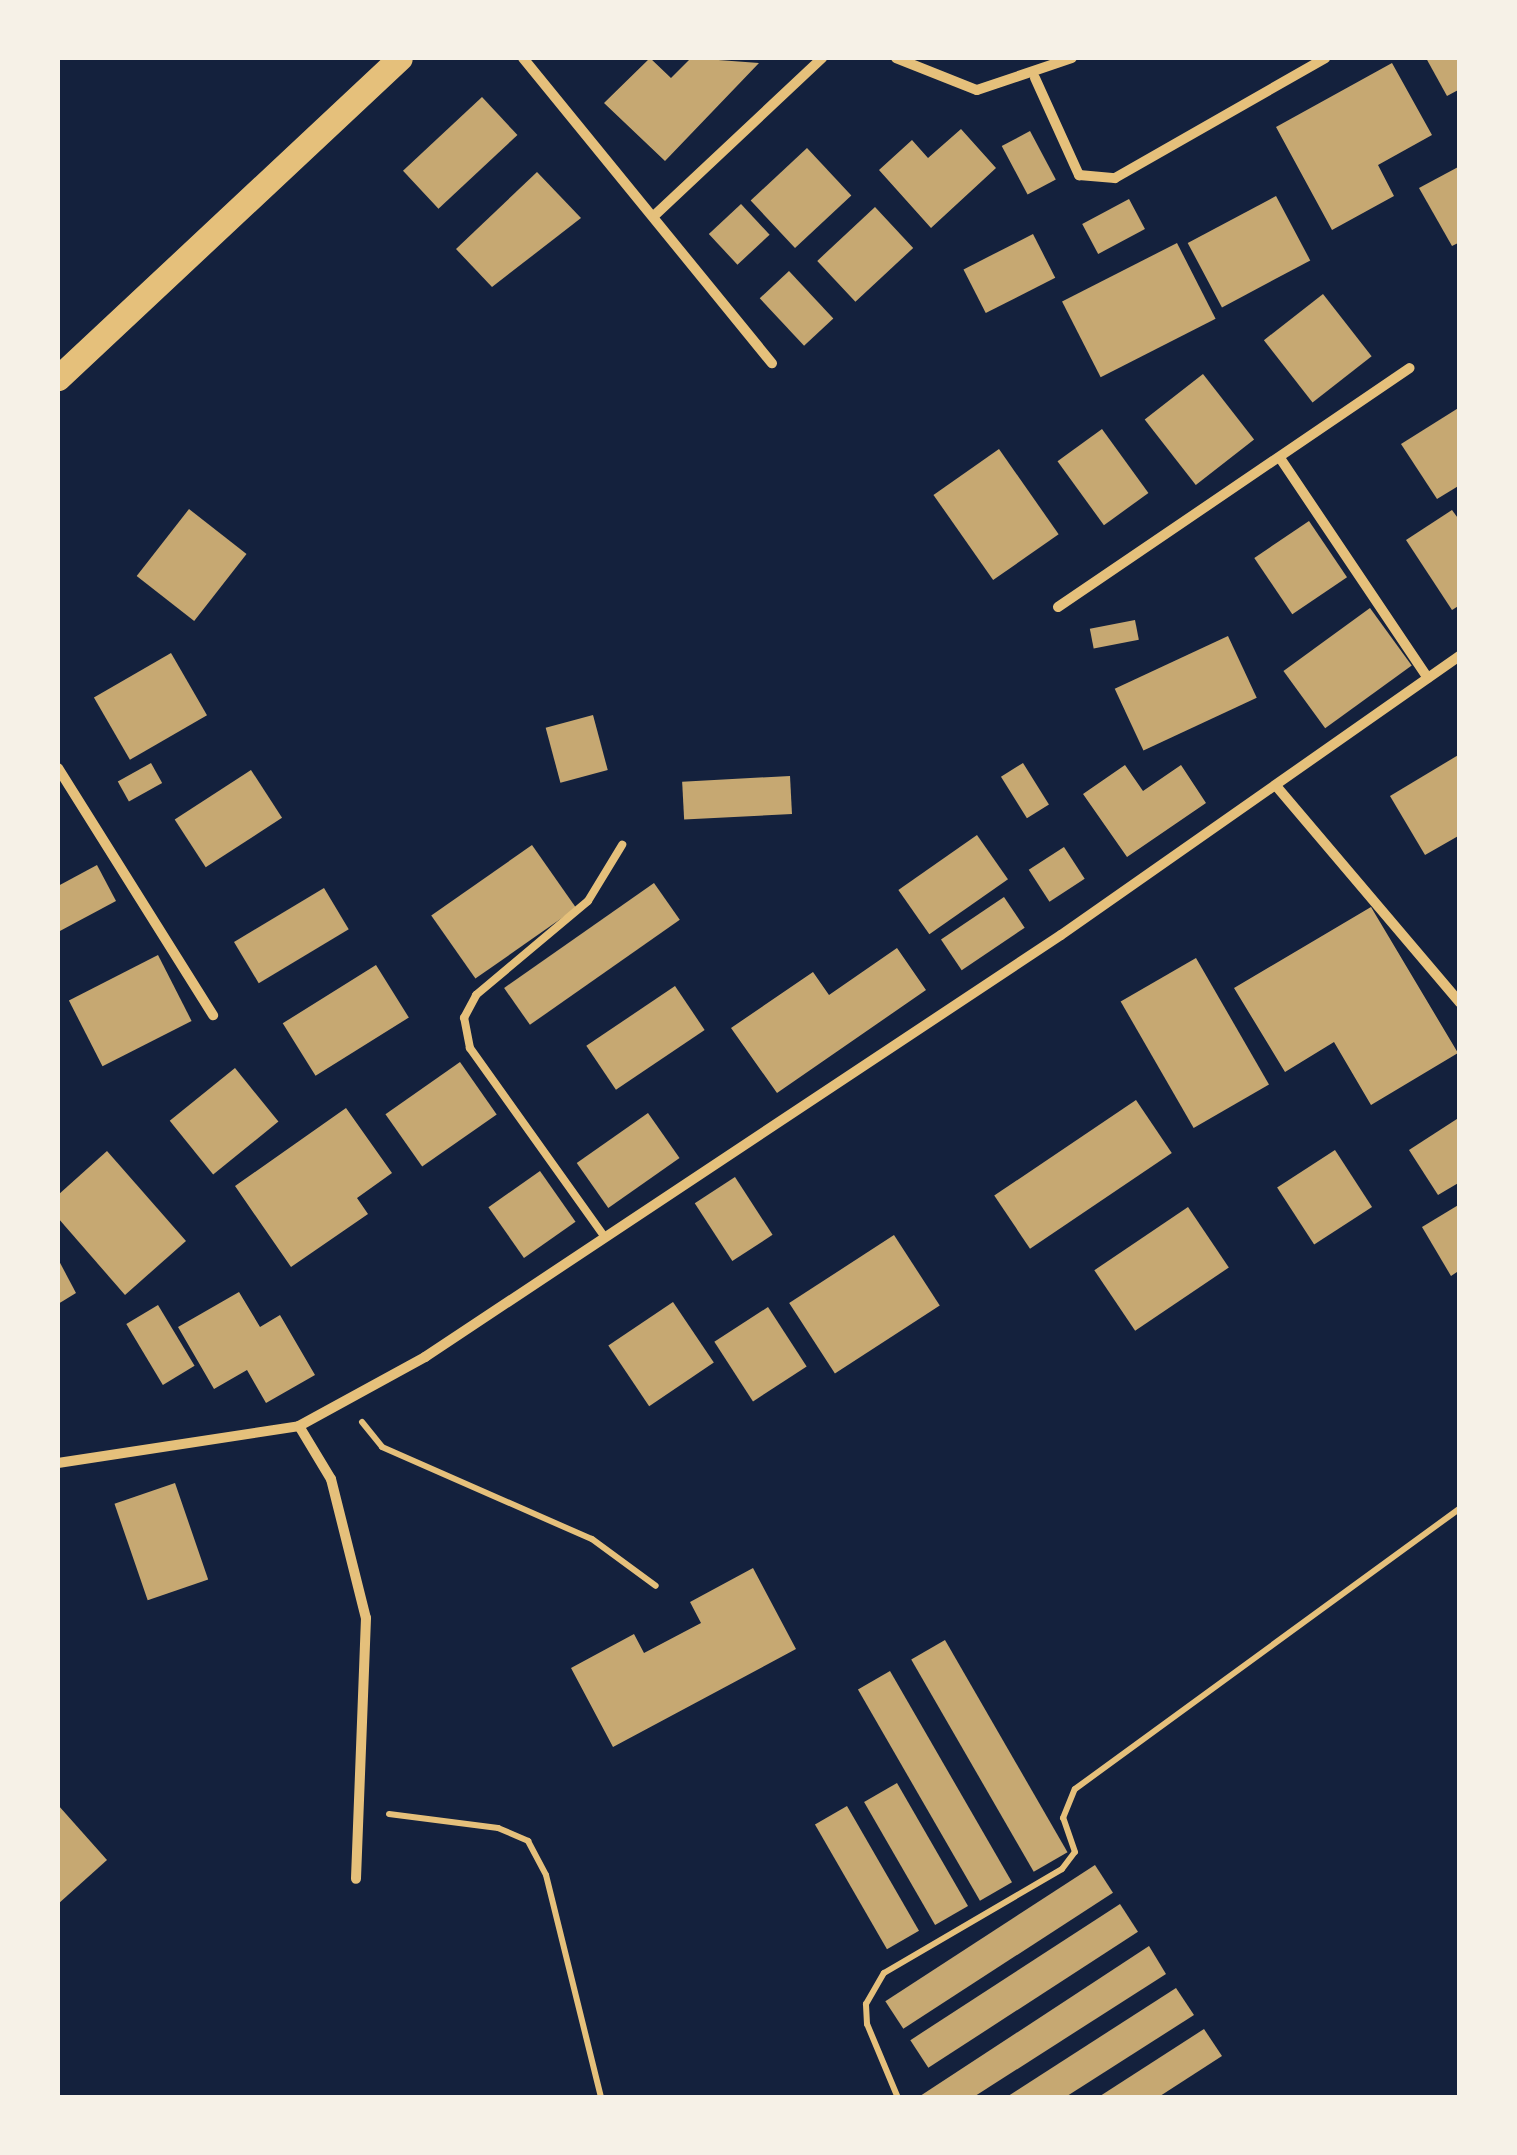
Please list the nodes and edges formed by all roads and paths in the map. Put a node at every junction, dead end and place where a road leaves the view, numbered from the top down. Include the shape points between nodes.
1 (400, 58) edge
2 (523, 58) edge
3 (822, 58) edge
4 (896, 58) edge
5 (1072, 58) edge
6 (1325, 58) edge
7 (1035, 78) junction
8 (656, 214) junction
9 (772, 363) dead end
10 (1410, 368) dead end
11 (58, 378) edge
12 (1280, 458) junction
13 (1058, 608) dead end
14 (1460, 656) edge
15 (1428, 678) junction
16 (58, 768) edge
17 (1277, 787) junction
18 (622, 845) dead end
19 (1460, 1002) edge
20 (214, 1015) dead end
21 (604, 1236) junction
22 (350, 1399) junction
23 (299, 1426) junction
24 (58, 1463) edge
25 (1460, 1508) edge
26 (656, 1586) dead end
27 (358, 1810) junction
28 (356, 1879) dead end
29 (601, 2098) edge
30 (898, 2098) edge

1 - 11 main road
2 - 8 street
3 - 8 street
4 - 7 street via 953,88
5 - 7 street
6 - 7 street via 1115,178 1079,175
8 - 9 street
10 - 12 street
12 - 13 street
12 - 15 street
14 - 15 street
15 - 17 street
16 - 20 street
17 - 19 street
17 - 21 street
18 - 21 lane via 588,902 476,995 464,1018 470,1048
21 - 22 street
22 - 23 street
22 - 26 path via 382,1447 592,1539
23 - 24 street
23 - 27 street via 331,1479 366,1618
25 - 30 path via 1075,1788 1063,1818 1075,1852 1062,1869 884,1973 866,2004 867,2024
27 - 28 street
27 - 29 path via 498,1828 528,1841 546,1876

